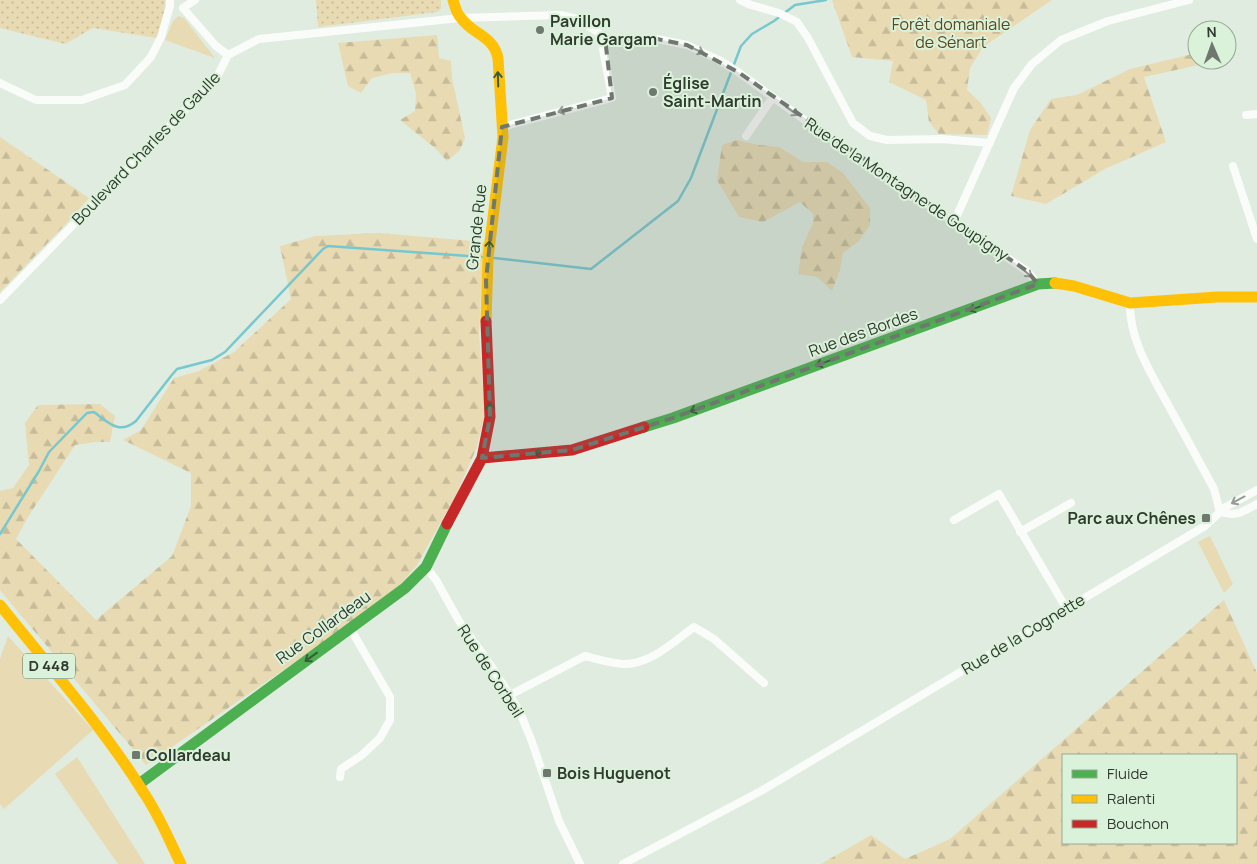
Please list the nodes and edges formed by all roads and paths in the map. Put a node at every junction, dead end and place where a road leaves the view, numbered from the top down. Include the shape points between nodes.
1 (195, 0) edge
2 (453, 0) edge
3 (740, 0) edge
4 (1189, 0) edge
5 (170, 3) edge
6 (183, 8) junction
7 (460, 18) junction
8 (605, 38) junction
9 (228, 55) junction
10 (0, 83) edge
11 (772, 97) junction
12 (1257, 114) edge
13 (1246, 115) dead end
14 (502, 127) junction
15 (746, 136) dead end
16 (990, 143) junction
17 (1233, 166) dead end
18 (954, 222) junction
19 (1257, 239) edge
20 (1038, 284) junction
21 (1256, 299) edge
22 (0, 300) edge
23 (1130, 302) junction
24 (482, 458) junction
25 (1257, 490) edge
26 (1071, 503) dead end
27 (1257, 504) edge
28 (1220, 512) junction
29 (954, 520) dead end
30 (1020, 532) junction
31 (426, 567) junction
32 (0, 605) edge
33 (1066, 608) junction
34 (350, 628) junction
35 (764, 682) dead end
36 (510, 695) junction
37 (340, 777) dead end
38 (139, 784) junction
39 (180, 864) edge
40 (580, 864) edge
41 (623, 864) edge

1 - 6 street
2 - 7 street
3 - 16 street via 797,22 853,123 870,136 887,140
4 - 16 street via 1108,21 1061,40 1032,64 1014,88
5 - 6 street
5 - 10 street via 161,37 151,57 125,85 82,100 36,100
6 - 9 street
7 - 8 street, Boulevard Charles de Gaulle via 569,16
7 - 9 street, Boulevard Charles de Gaulle via 259,39
14 -> 7 street, Grande Rue via 497,51 491,42
8 -> 11 street, Rue de la Montagne de Goupigny via 618,41 657,38 687,45 719,60
8 -> 14 street via 603,49 612,98
9 - 22 street, Boulevard Charles de Gaulle via 217,77
11 - 15 street
11 -> 18 street, Rue de la Montagne de Goupigny
12 - 13 street
24 -> 14 street, Grande Rue via 490,418 486,280
16 - 18 street
17 - 19 street
18 -> 20 street, Rue de la Montagne de Goupigny via 1027,271
20 - 23 street, Rue des Bordes via 1072,284
20 -> 24 street, Rue des Bordes via 692,411 572,450
21 - 23 street, Rue des Bordes via 1217,297
23 - 28 street via 1134,333 1145,360 1214,489
24 - 31 street, Rue Collardeau
25 -> 28 street, Rue de la Cognette
26 - 30 street
27 - 28 street via 1237,514
28 - 33 street, Rue de la Cognette via 1205,526
29 - 30 street via 999,494
30 - 33 street
31 - 34 street, Rue Collardeau via 405,588
31 - 36 street, Rue de Corbeil
32 - 38 street, D 448 via 98,726
33 - 41 street, Rue de la Cognette via 761,791
34 - 37 street via 390,697 390,720 380,738 341,769
34 -> 38 street, Rue Collardeau
35 - 36 street via 714,639 694,627 653,656 636,663 622,664 585,656
36 - 40 street, Rue de Corbeil via 532,742 558,820
38 - 39 street, D 448

